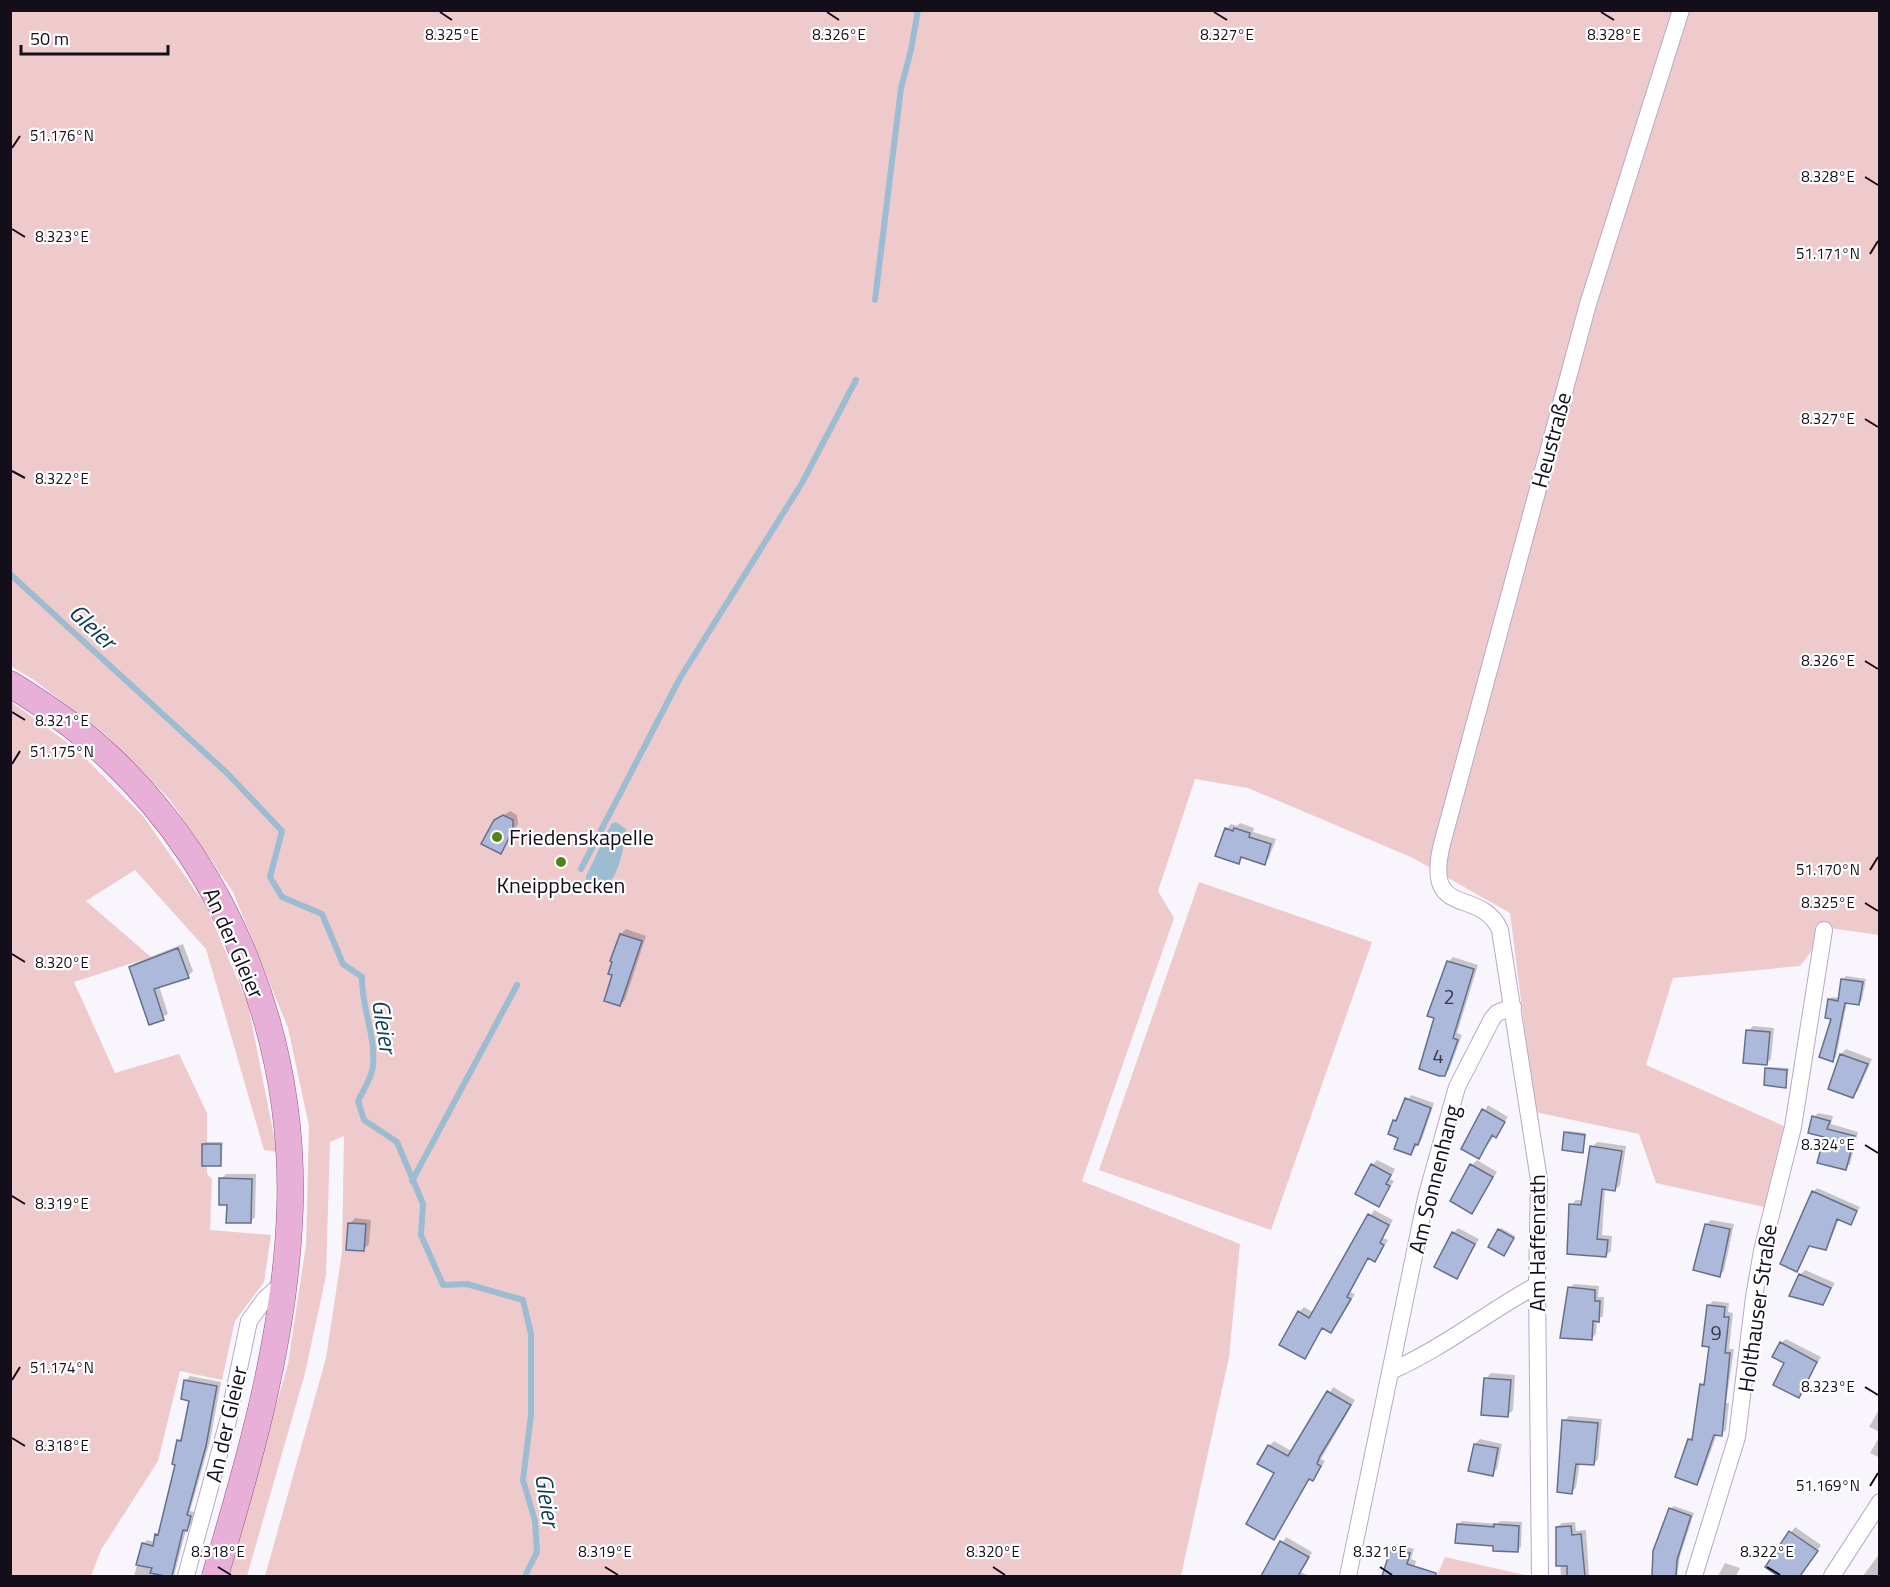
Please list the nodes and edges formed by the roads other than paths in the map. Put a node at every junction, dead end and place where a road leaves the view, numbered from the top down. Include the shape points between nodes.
1 (1681, 10) edge
2 (10, 684) edge
3 (1437, 874) joint
4 (1824, 930) dead end
5 (1513, 1007) junction
6 (284, 1283) junction
7 (1537, 1285) junction
8 (1391, 1371) junction
9 (1880, 1502) edge
10 (186, 1576) edge
11 (215, 1576) edge
12 (1348, 1576) edge
13 (1540, 1576) edge
14 (1694, 1576) edge
15 (1832, 1576) edge

1 - 3 street, Heustraße via 1588,304
2 - 6 main road, An der Gleier via 48,708 103,752 153,804 197,865 236,936 266,1015 286,1113 290,1207
3 - 5 street, Am Haffenrath via 1447,894 1465,905 1485,910 1496,921 1504,945
4 - 14 street, Holthauser Straße via 1792,1135 1756,1286 1737,1437
5 - 7 street, Am Haffenrath via 1539,1180
5 - 8 street, Am Sonnenhang via 1492,1019 1457,1087 1426,1198
6 - 10 street, An der Gleier via 264,1299 249,1321 228,1421
6 - 11 main road, An der Gleier via 251,1451
7 - 8 street via 1421,1358
7 - 13 street, Am Haffenrath
8 - 12 street, Am Sonnenhang
9 - 15 street

